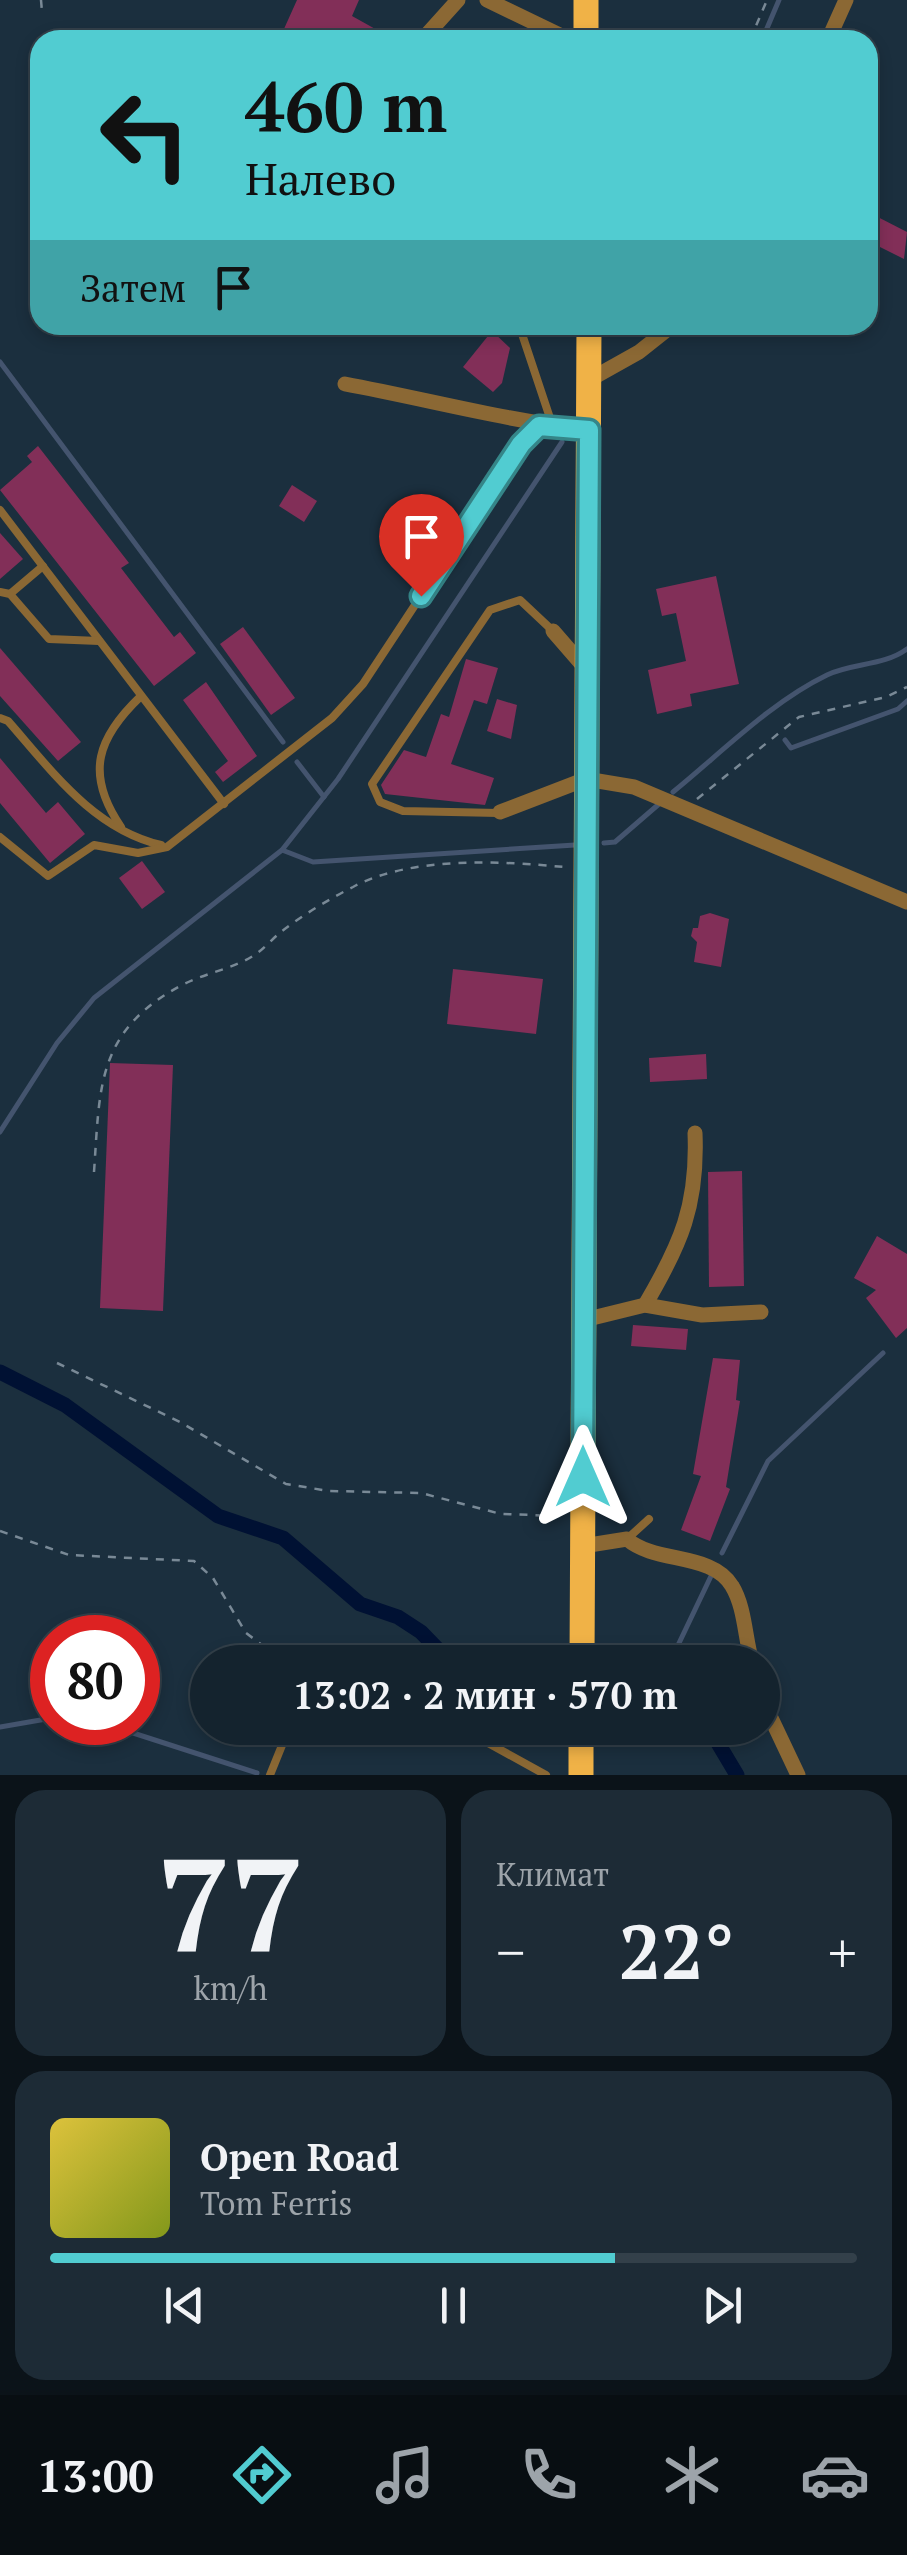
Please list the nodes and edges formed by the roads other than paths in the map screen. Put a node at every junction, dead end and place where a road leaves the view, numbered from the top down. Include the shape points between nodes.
1 (458, 0) edge
2 (487, 0) edge
3 (586, 0) edge
4 (846, 0) edge
5 (431, 30) edge
6 (549, 30) edge
7 (586, 30) edge
8 (832, 30) edge
9 (522, 335) edge
10 (589, 335) edge
11 (661, 335) edge
12 (589, 380) junction
13 (344, 384) dead end
14 (546, 426) junction
15 (589, 430) junction
16 (521, 444) joint
17 (0, 510) edge
18 (44, 566) junction
19 (0, 592) edge
20 (10, 594) junction
21 (553, 631) joint
22 (99, 641) junction
23 (586, 669) junction
24 (141, 696) junction
25 (0, 718) edge
26 (586, 779) junction
27 (224, 804) junction
28 (500, 812) joint
29 (121, 827) junction
30 (0, 837) edge
31 (167, 847) junction
32 (907, 902) edge
33 (694, 1133) dead end
34 (645, 1305) junction
35 (761, 1312) dead end
36 (584, 1320) junction
37 (649, 1519) dead end
38 (627, 1539) junction
39 (583, 1546) junction
40 (582, 1645) edge
41 (748, 1645) edge
42 (780, 1737) edge
43 (282, 1745) edge
44 (490, 1745) edge
45 (582, 1745) edge
46 (270, 1775) edge
47 (546, 1775) edge
48 (581, 1775) edge
49 (798, 1775) edge

1 - 5 street
2 - 6 street
3 - 7 highway
4 - 8 street
9 - 14 lane
10 - 12 highway
11 - 12 street
12 - 15 highway
13 - 14 street
14 - 15 street
14 - 16 street
15 - 23 highway
16 - 27 lane via 363,684 332,718
17 - 18 lane
18 - 20 lane
18 - 22 lane
19 - 20 lane
20 - 22 lane via 49,640
21 - 23 street
21 - 28 lane via 520,600 490,610 372,784 380,802 404,811
22 - 24 lane
23 - 26 highway
24 - 27 lane
24 - 29 lane via 108,732 99,760
25 - 29 lane via 83,805
26 - 28 street
26 - 32 street via 634,787
26 - 36 highway
27 - 31 lane
29 - 31 lane
30 - 31 lane via 48,876 94,845 138,853
33 - 34 street via 697,1181 686,1224
34 - 35 street via 702,1315
34 - 36 street
36 - 39 highway
37 - 38 lane
38 - 39 street
38 - 41 street via 646,1553 724,1576 736,1595
39 - 40 highway
42 - 49 street
43 - 46 lane
44 - 47 lane
45 - 48 highway

